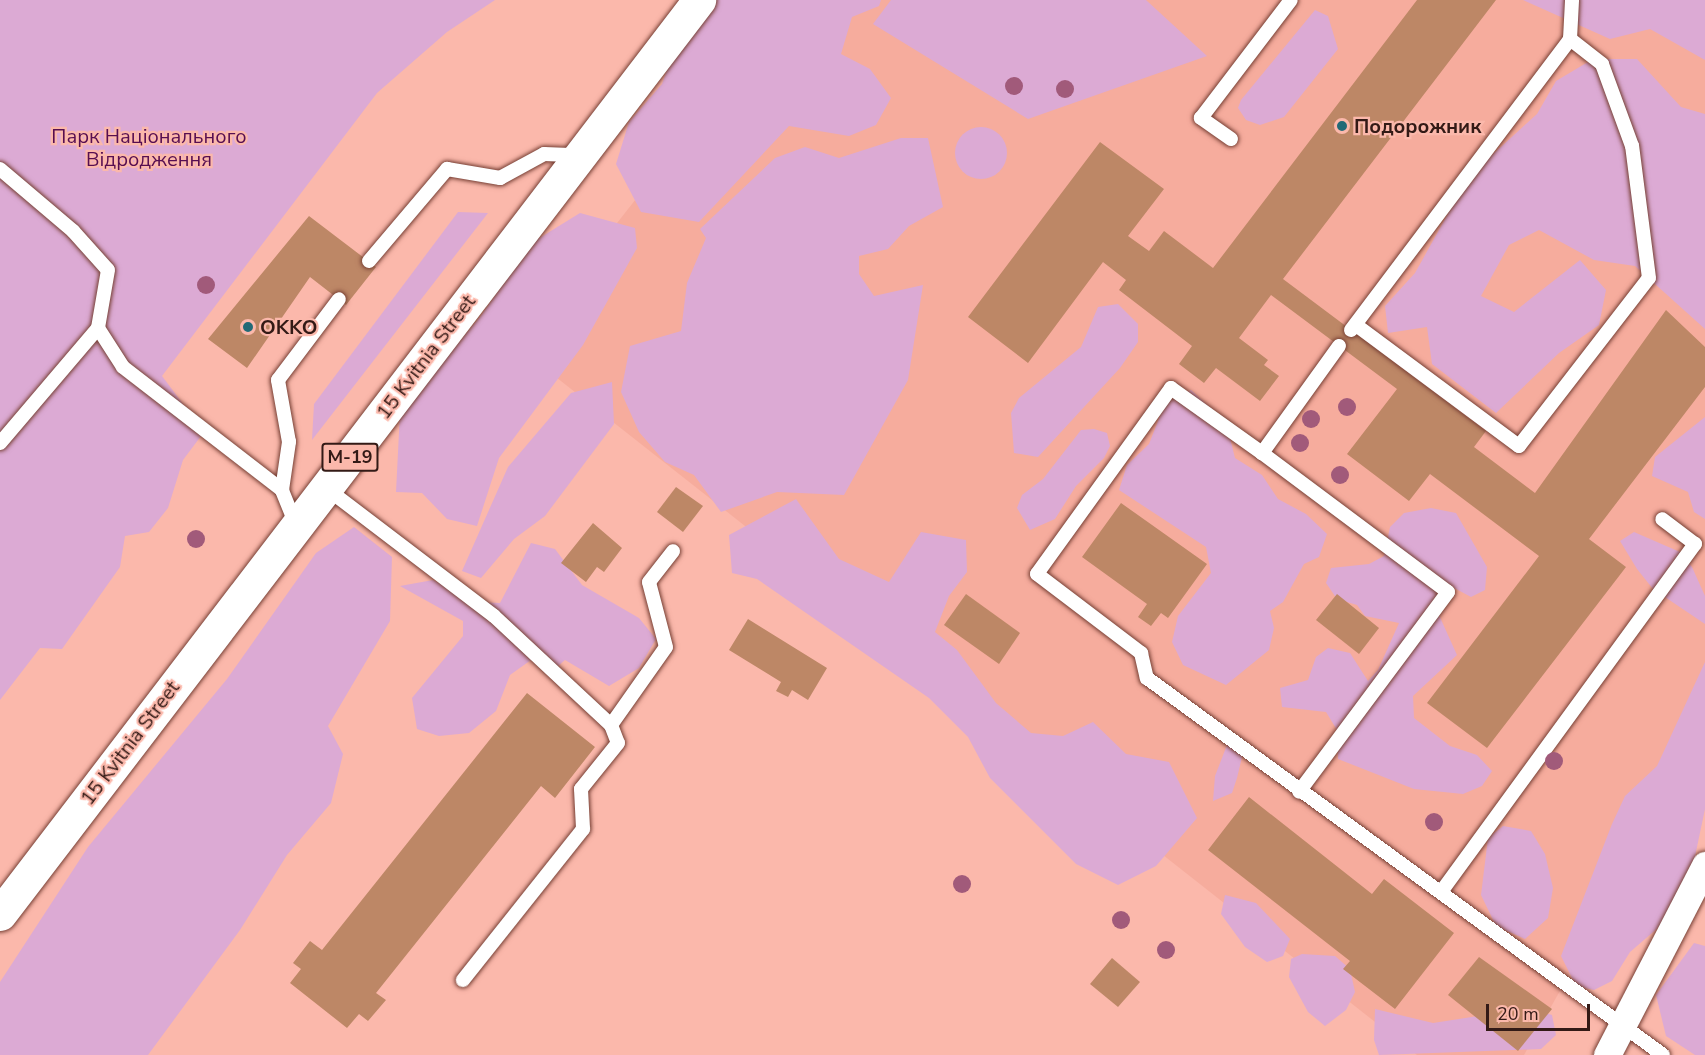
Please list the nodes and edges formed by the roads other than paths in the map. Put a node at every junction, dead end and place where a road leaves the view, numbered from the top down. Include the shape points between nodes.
1 (699, 0) edge
2 (1291, 0) edge
3 (1572, 0) edge
4 (1570, 39) junction
5 (1231, 139) dead end
6 (580, 154) junction
7 (0, 169) edge
8 (369, 261) dead end
9 (339, 299) dead end
10 (98, 328) junction
11 (1339, 346) dead end
12 (0, 443) edge
13 (1263, 453) junction
14 (326, 488) junction
15 (282, 490) junction
16 (1662, 519) dead end
17 (296, 525) junction
18 (674, 551) dead end
19 (612, 725) junction
20 (1299, 792) junction
21 (1705, 865) edge
22 (1441, 892) junction
23 (0, 914) edge
24 (463, 980) dead end
25 (1622, 1026) junction
26 (1606, 1055) edge
27 (1663, 1055) edge

1 - 6 highway, 15 Kvitnia Street / М-19
2 - 5 lane via 1201,118
3 - 4 lane
4 - 4 lane via 1602,64 1632,146 1649,278 1519,446 1353,327
6 - 8 lane via 544,154 500,178 447,169
6 - 14 highway, 15 Kvitnia Street / М-19
7 - 10 lane via 65,224 108,270
9 - 15 lane via 278,380 289,442
10 - 12 lane
10 - 15 lane via 123,367
11 - 13 lane
13 - 20 lane via 1448,592
13 - 20 lane via 1171,388 1037,574 1141,653 1147,678
14 - 17 highway, 15 Kvitnia Street / М-19
14 - 19 lane via 494,616
15 - 17 lane
16 - 22 lane via 1695,544
17 - 23 highway, 15 Kvitnia Street / М-19
18 - 19 lane via 649,582 666,647
19 - 24 lane via 618,743 581,789 583,828
20 - 22 lane
21 - 25 street
22 - 25 lane
25 - 26 street
25 - 27 lane

